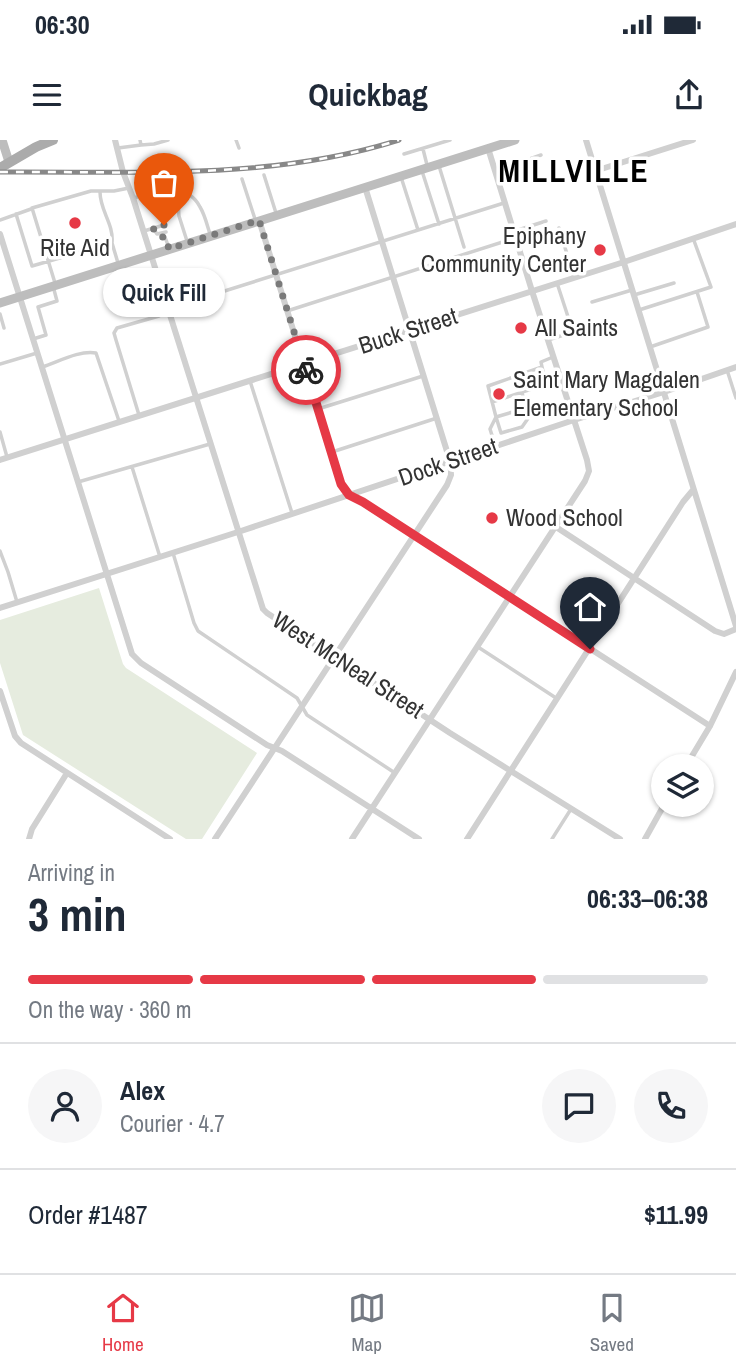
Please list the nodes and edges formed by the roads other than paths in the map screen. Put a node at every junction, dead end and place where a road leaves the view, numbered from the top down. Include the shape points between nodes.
1 (2, 140) edge
2 (32, 140) edge
3 (52, 140) edge
4 (115, 140) edge
5 (168, 140) edge
6 (236, 140) edge
7 (450, 140) edge
8 (515, 140) edge
9 (586, 140) edge
10 (693, 140) edge
11 (141, 143) edge
12 (493, 145) edge
13 (118, 148) junction
14 (239, 148) dead end
15 (422, 148) junction
16 (404, 154) dead end
17 (541, 155) dead end
18 (438, 164) junction
19 (4, 165) edge
20 (425, 168) junction
21 (495, 171) junction
22 (595, 171) junction
23 (264, 175) dead end
24 (401, 176) junction
25 (242, 179) dead end
26 (365, 187) junction
27 (129, 188) junction
28 (177, 190) junction
29 (100, 191) junction
30 (133, 198) junction
31 (504, 203) junction
32 (32, 208) junction
33 (16, 214) junction
34 (277, 215) junction
35 (456, 219) junction
36 (0, 220) edge
37 (180, 220) junction
38 (545, 220) dead end
39 (257, 221) junction
40 (173, 222) dead end
41 (439, 224) junction
42 (736, 224) edge
43 (164, 225) dead end
44 (153, 228) junction
45 (559, 228) dead end
46 (182, 230) junction
47 (144, 231) junction
48 (177, 231) dead end
49 (418, 231) junction
50 (0, 234) edge
51 (514, 235) junction
52 (211, 236) junction
53 (693, 238) junction
54 (112, 243) junction
55 (187, 243) junction
56 (382, 243) junction
57 (464, 247) dead end
58 (169, 249) junction
59 (3, 251) edge
60 (151, 254) junction
61 (624, 262) junction
62 (49, 263) junction
63 (119, 265) junction
64 (276, 275) junction
65 (575, 277) junction
66 (393, 278) junction
67 (556, 283) junction
68 (674, 283) dead end
69 (54, 285) junction
70 (532, 291) junction
71 (633, 292) junction
72 (697, 292) junction
73 (19, 296) junction
74 (592, 302) dead end
75 (0, 303) edge
76 (168, 310) junction
77 (287, 311) junction
78 (639, 311) junction
79 (0, 314) edge
80 (4, 327) dead end
81 (409, 331) junction
82 (33, 339) junction
83 (548, 340) junction
84 (650, 347) junction
85 (37, 353) junction
86 (553, 357) junction
87 (0, 363) edge
88 (304, 364) junction
89 (542, 367) junction
90 (736, 367) edge
91 (41, 368) junction
92 (727, 370) junction
93 (423, 376) junction
94 (250, 381) junction
95 (522, 393) junction
96 (664, 393) junction
97 (196, 398) junction
98 (736, 398) edge
99 (492, 402) junction
100 (526, 408) junction
101 (318, 409) junction
102 (139, 417) junction
103 (496, 417) junction
104 (437, 418) junction
105 (574, 420) junction
106 (119, 423) junction
107 (0, 432) edge
108 (65, 440) junction
109 (210, 444) junction
110 (496, 446) junction
111 (331, 453) junction
112 (8, 458) junction
113 (0, 460) edge
114 (450, 461) junction
115 (132, 467) junction
116 (78, 482) junction
117 (693, 490) junction
118 (349, 495) junction
119 (292, 514) junction
120 (555, 527) junction
121 (238, 532) junction
122 (414, 535) junction
123 (173, 553) junction
124 (1, 554) edge
125 (160, 557) junction
126 (107, 574) junction
127 (635, 578) junction
128 (510, 597) junction
129 (17, 602) junction
130 (0, 608) edge
131 (736, 627) edge
132 (478, 646) junction
133 (590, 649) junction
134 (334, 657) junction
135 (736, 672) edge
136 (0, 691) edge
137 (558, 699) junction
138 (302, 706) junction
139 (430, 720) junction
140 (710, 726) junction
141 (275, 748) junction
142 (693, 754) edge
143 (511, 771) junction
144 (67, 773) junction
145 (395, 773) junction
146 (571, 808) junction
147 (372, 809) junction
148 (657, 817) edge
149 (617, 838) edge
150 (29, 839) edge
151 (170, 839) edge
152 (215, 839) edge
153 (352, 839) edge
154 (419, 839) edge
155 (467, 839) edge
156 (552, 839) edge
157 (645, 839) edge

1 - 19 street
2 - 3 main road
3 - 19 main road
4 - 13 street, West McNeal Street
5 - 11 lane
6 - 14 lane
7 - 15 lane
8 - 12 street
9 - 22 street
10 - 22 street
11 - 13 lane
12 - 18 street
12 - 21 street
13 - 27 street, West McNeal Street
15 - 16 lane
15 - 20 lane
17 - 21 lane
18 - 20 street
18 - 35 lane
20 - 24 street
20 - 41 lane
21 - 31 street
22 - 61 street
23 - 34 lane
24 - 26 street
24 - 49 lane
25 - 39 lane
26 - 34 street
26 - 56 street
27 - 29 lane
27 - 30 street, West McNeal Street
28 - 30 lane
28 - 37 lane
28 - 52 lane via 195,198
29 - 32 lane
29 - 54 lane
30 - 47 street, West McNeal Street
31 - 35 lane
31 - 51 street
32 - 33 lane
32 - 62 lane
33 - 36 lane
33 - 62 lane via 33,267
34 - 39 street
35 - 41 lane
35 - 57 lane
37 - 40 lane
37 - 46 lane
38 - 51 lane
39 - 52 street
39 - 64 street
41 - 49 lane
42 - 53 street, Buck Street
43 - 44 lane
44 - 47 lane
44 - 58 lane via 166,235
45 - 65 lane
46 - 48 lane
46 - 55 lane
47 - 60 street, West McNeal Street
49 - 56 lane
50 - 59 street
51 - 66 lane
51 - 70 street
52 - 55 street
53 - 61 street, Buck Street
53 - 72 lane via 711,287
54 - 62 lane
54 - 63 lane
55 - 58 street
56 - 64 lane
56 - 66 street
58 - 60 street
59 - 73 street
60 - 63 street
60 - 76 street, West McNeal Street
61 - 65 street, Buck Street
61 - 71 street
62 - 69 lane
63 - 69 street
64 - 76 lane
64 - 77 street
65 - 67 street, Buck Street
66 - 77 lane
66 - 81 street
67 - 70 street, Buck Street
67 - 83 lane via 573,332
68 - 71 lane
69 - 73 street
69 - 82 lane via 57,301 38,307 46,335
70 - 81 street, Buck Street
70 - 83 street
71 - 74 lane
71 - 78 street
72 - 78 lane
72 - 84 lane via 708,327
73 - 75 street
73 - 82 street
76 - 97 street, West McNeal Street
76 - 102 lane via 115,330
77 - 88 street
78 - 84 street
79 - 80 lane
81 - 88 street, Buck Street
81 - 93 street
82 - 85 street
83 - 86 street
84 - 96 street
85 - 87 lane
85 - 91 street
86 - 89 lane via 541,362
86 - 105 street
88 - 94 street, Buck Street
88 - 101 street
89 - 95 lane via 545,380 541,386
89 - 99 lane via 489,385
90 - 92 street, Dock Street
91 - 106 lane via 96,353
91 - 108 street
92 - 96 street, Dock Street
92 - 98 lane
93 - 101 lane
93 - 104 street
94 - 97 street, Buck Street
94 - 119 lane
95 - 99 lane
95 - 100 lane
96 - 105 street, Dock Street
96 - 117 street
97 - 102 street, Buck Street
97 - 109 street, West McNeal Street
99 - 103 lane
100 - 103 lane
100 - 103 lane via 529,417 522,427 502,434
101 - 111 street
102 - 106 street, Buck Street
103 - 110 lane via 490,429
104 - 111 lane
104 - 114 street
105 - 110 street, Dock Street
105 - 120 street via 589,466
106 - 108 street, Buck Street
107 - 112 lane
108 - 112 street, Buck Street
108 - 116 street
109 - 115 lane
109 - 121 street, West McNeal Street
110 - 114 street, Dock Street
111 - 118 street
112 - 113 street, Buck Street
114 - 118 street, Dock Street
114 - 122 street via 447,485
115 - 116 lane
115 - 125 lane
116 - 126 street
117 - 127 street
117 - 131 street
118 - 119 street, Dock Street
118 - 122 street
119 - 121 street, Dock Street
120 - 127 street
120 - 128 street
121 - 123 street, Dock Street
121 - 134 street, West McNeal Street via 263,609
122 - 128 street
122 - 134 street
123 - 125 street, Dock Street
123 - 138 lane via 198,631 298,698
124 - 129 lane
125 - 126 street, Dock Street
126 - 129 street, Dock Street
126 - 141 street via 137,660
127 - 131 street via 716,632 724,634
127 - 133 street
128 - 132 street
128 - 133 street
129 - 130 street, Dock Street
132 - 137 lane
132 - 139 street
133 - 137 street
133 - 140 street
134 - 138 street
134 - 139 street, West McNeal Street
135 - 140 street
136 - 144 street via 15,736
137 - 143 street
138 - 141 street
138 - 145 lane via 307,715
139 - 143 street, West McNeal Street
139 - 145 street
140 - 142 street
141 - 147 street
141 - 152 street
143 - 146 street, West McNeal Street
143 - 155 street
144 - 150 street
144 - 151 street
145 - 147 street
146 - 149 street, West McNeal Street
146 - 156 lane
147 - 153 street
147 - 154 street
148 - 157 street

